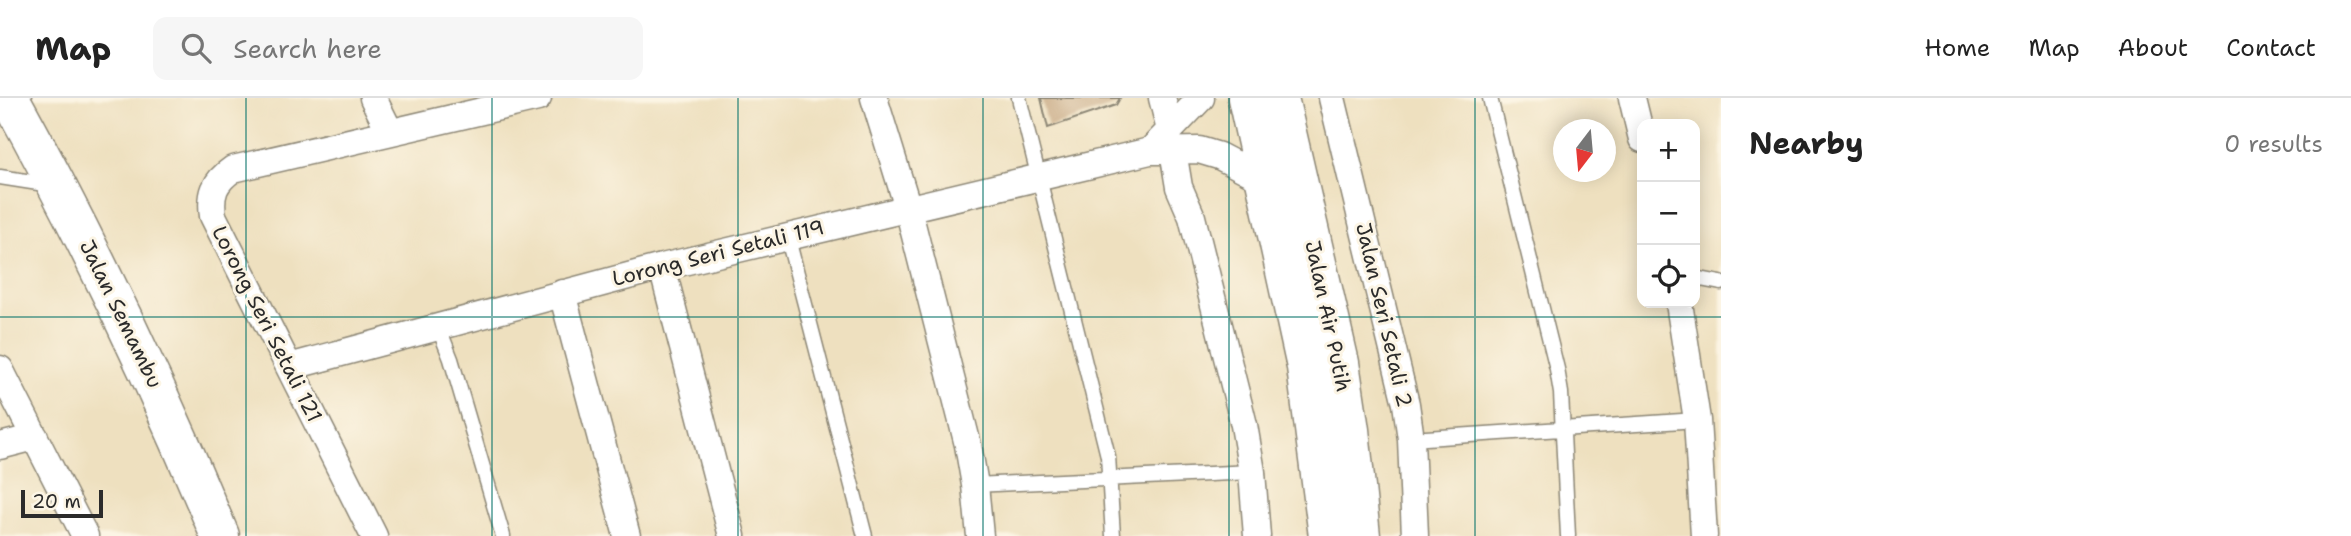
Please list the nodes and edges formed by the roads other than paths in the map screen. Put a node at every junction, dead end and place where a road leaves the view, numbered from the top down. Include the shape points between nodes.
1 (10, 98) edge
2 (373, 98) edge
3 (538, 98) edge
4 (874, 98) edge
5 (1019, 98) edge
6 (1162, 98) edge
7 (1202, 98) edge
8 (1247, 98) edge
9 (1279, 98) edge
10 (1332, 98) edge
11 (1490, 98) edge
12 (1633, 98) edge
13 (1638, 119) edge
14 (390, 132) junction
15 (1164, 144) junction
16 (0, 177) edge
17 (1040, 177) junction
18 (1265, 180) junction
19 (59, 187) junction
20 (908, 208) junction
21 (788, 235) junction
22 (662, 267) junction
23 (1700, 279) edge
24 (1721, 283) edge
25 (562, 293) junction
26 (1680, 308) edge
27 (438, 326) junction
28 (289, 367) junction
29 (0, 369) edge
30 (1709, 422) edge
31 (1563, 428) junction
32 (35, 437) junction
33 (1411, 439) junction
34 (0, 446) edge
35 (1252, 472) junction
36 (1111, 477) junction
37 (975, 485) junction
38 (85, 536) edge
39 (220, 536) edge
40 (374, 536) edge
41 (503, 536) edge
42 (627, 536) edge
43 (732, 536) edge
44 (865, 536) edge
45 (980, 536) edge
46 (1113, 536) edge
47 (1257, 536) edge
48 (1328, 536) edge
49 (1362, 536) edge
50 (1415, 536) edge
51 (1568, 536) edge
52 (1703, 536) edge

1 - 19 street, Jalan Semambu
2 - 14 street
3 - 14 street, Lorong Seri Setali 121
4 - 20 street
5 - 17 lane
6 - 15 street
7 - 15 street
8 - 18 street, Jalan Air Putih
9 - 49 street, Jalan Air Putih via 1340,363
10 - 33 street, Jalan Seri Setali 2
11 - 31 lane via 1557,369
12 - 13 street
14 - 28 street, Lorong Seri Setali 121 via 233,169 214,188 214,216
15 - 17 street, Lorong Seri Setali 119
15 - 18 street, Lorong Seri Setali 119 via 1219,156
15 - 35 street via 1192,217
16 - 19 lane
17 - 20 street, Lorong Seri Setali 119
17 - 36 lane
18 - 48 street, Jalan Air Putih via 1306,367
19 - 39 street, Jalan Semambu via 155,385
20 - 21 street, Lorong Seri Setali 119
20 - 37 street
21 - 22 street, Lorong Seri Setali 119
21 - 44 lane
22 - 25 street, Lorong Seri Setali 119
22 - 43 street
23 - 24 lane
25 - 27 street, Lorong Seri Setali 119
25 - 42 street
26 - 30 street
27 - 28 street, Lorong Seri Setali 119
27 - 41 lane
28 - 40 street, Lorong Seri Setali 121
29 - 32 street
30 - 31 lane
30 - 52 street
31 - 33 lane
31 - 51 lane
32 - 34 street
32 - 38 street
33 - 50 street, Jalan Seri Setali 2
35 - 36 lane
35 - 47 street
36 - 37 lane
36 - 46 lane
37 - 45 street

